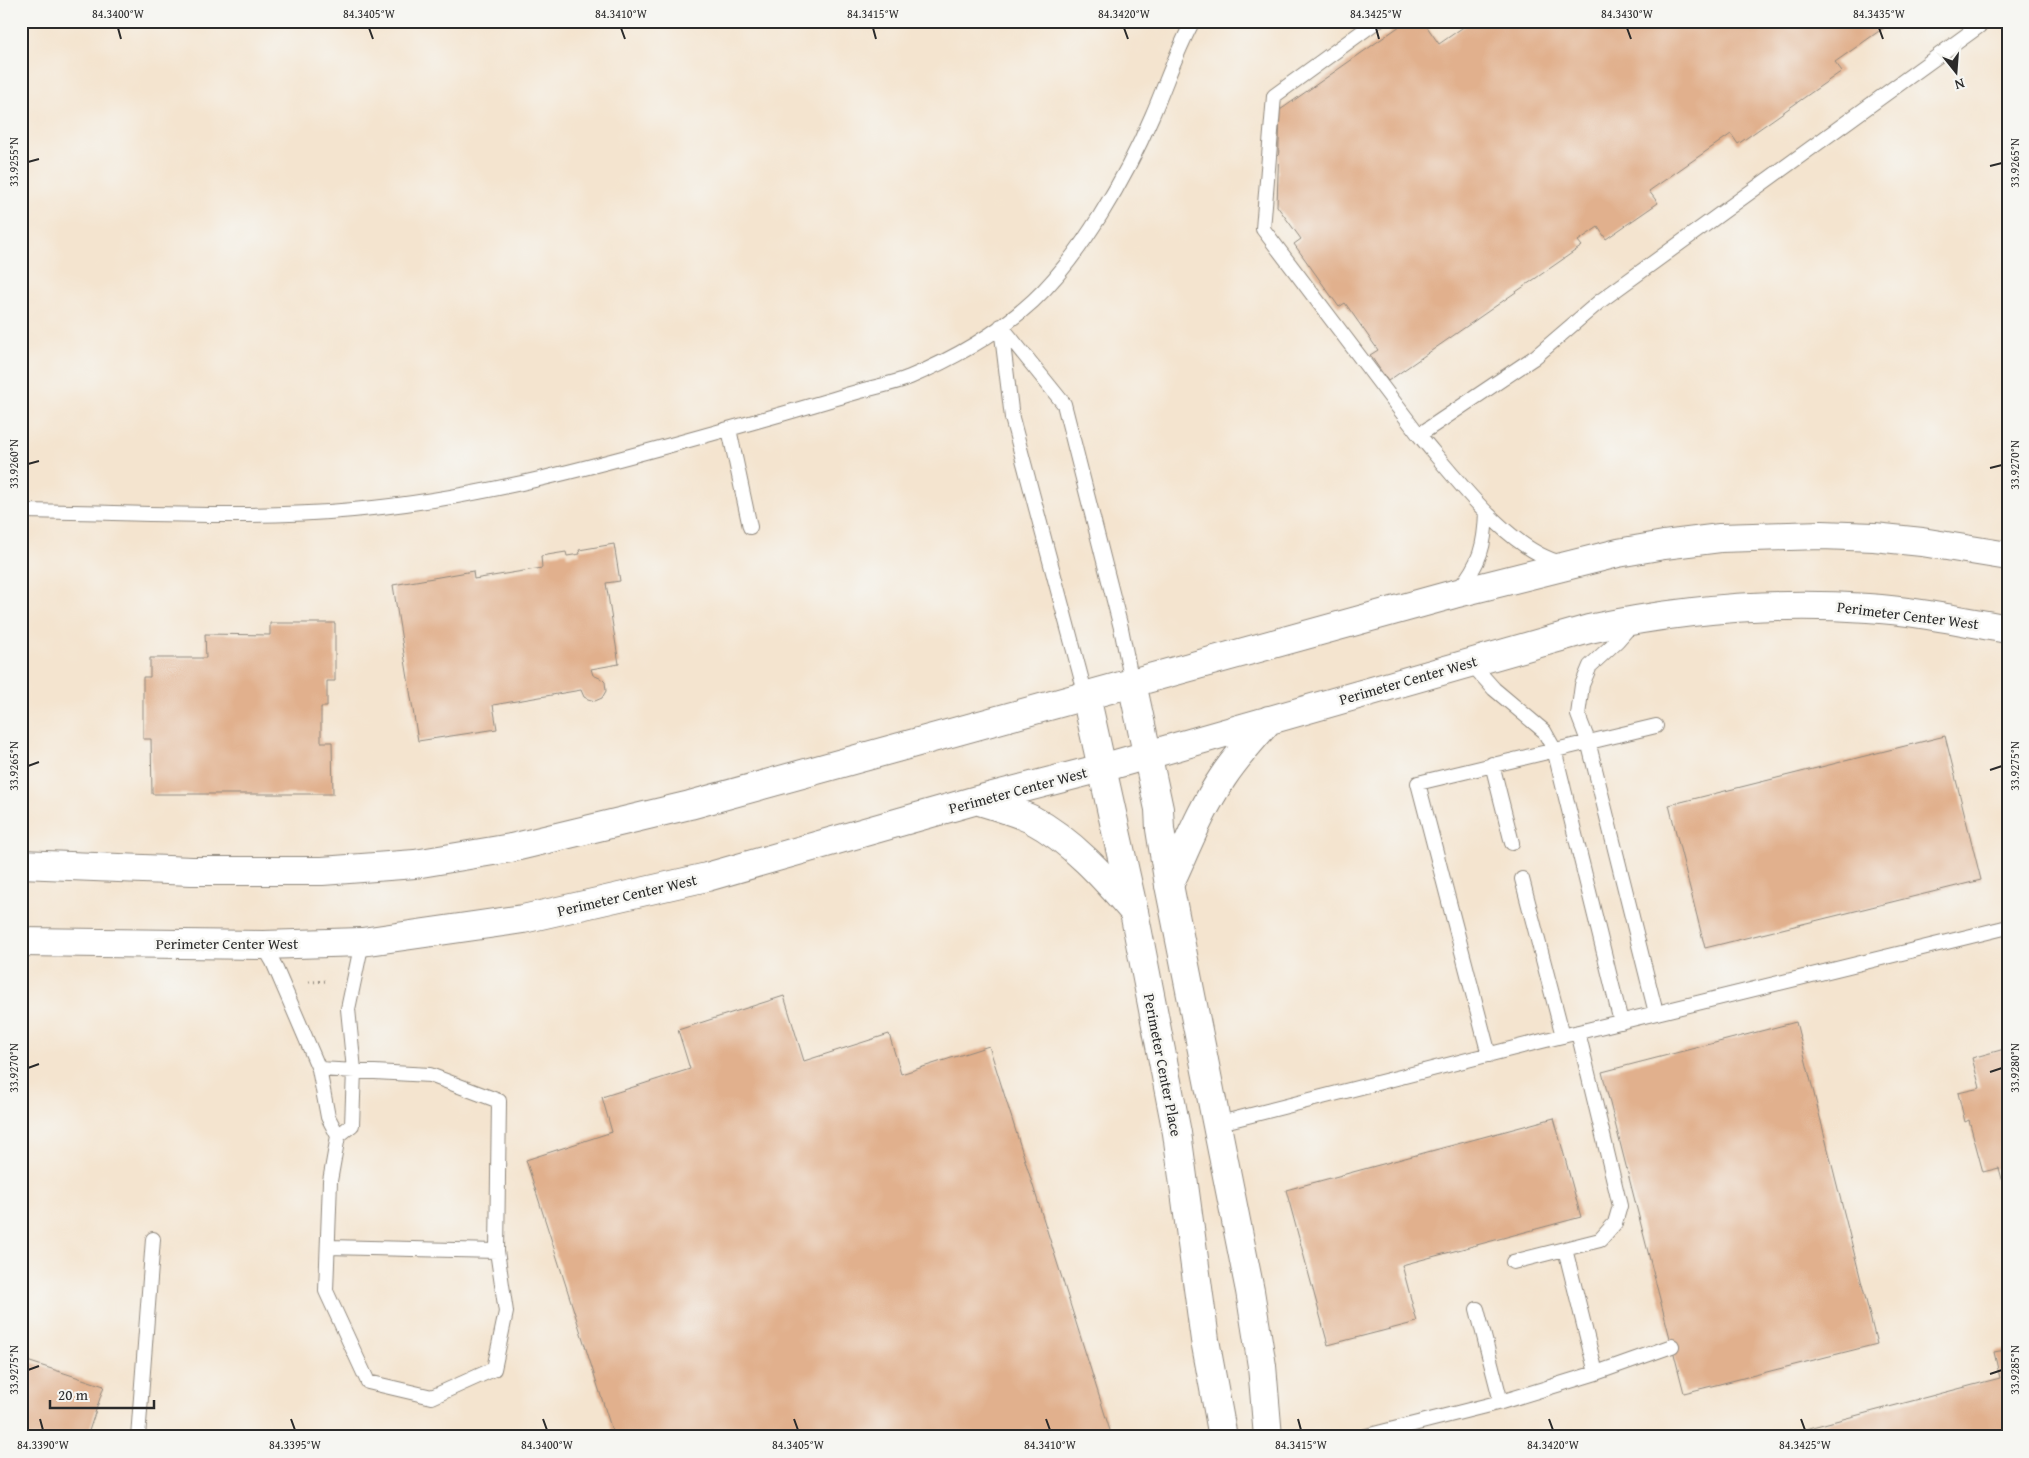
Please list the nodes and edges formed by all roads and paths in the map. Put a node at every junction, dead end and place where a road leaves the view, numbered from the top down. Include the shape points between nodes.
1 (1193, 21) edge
2 (1377, 21) edge
3 (1986, 21) edge
4 (1000, 326) junction
5 (729, 429) junction
6 (1419, 435) junction
7 (21, 511) edge
8 (1486, 512) junction
9 (750, 527) dead end
10 (2008, 556) edge
11 (1571, 565) junction
12 (1454, 594) junction
13 (1637, 619) junction
14 (2008, 629) edge
15 (1470, 662) junction
16 (1132, 683) junction
17 (1086, 696) junction
18 (1269, 720) junction
19 (1656, 726) dead end
20 (1588, 741) junction
21 (1554, 749) junction
22 (1147, 755) junction
23 (1492, 764) junction
24 (1102, 768) junction
25 (977, 800) junction
26 (1512, 843) dead end
27 (21, 864) edge
28 (1522, 878) dead end
29 (1169, 884) junction
30 (1134, 912) junction
31 (2008, 927) edge
32 (21, 942) edge
33 (362, 942) junction
34 (263, 945) junction
35 (330, 981) dead end
36 (305, 982) dead end
37 (1656, 1013) junction
38 (1621, 1022) junction
39 (1578, 1032) junction
40 (1563, 1036) junction
41 (1488, 1055) junction
42 (319, 1069) junction
43 (354, 1070) junction
44 (1216, 1124) junction
45 (338, 1136) junction
46 (153, 1238) dead end
47 (328, 1247) junction
48 (1565, 1249) junction
49 (497, 1250) junction
50 (1513, 1262) dead end
51 (1477, 1309) dead end
52 (1672, 1346) dead end
53 (1596, 1373) junction
54 (1502, 1402) junction
55 (138, 1437) edge
56 (1222, 1437) edge
57 (1268, 1437) edge
58 (1362, 1437) edge

1 - 4 lane via 1151,118 1108,203 1060,272 1032,302
2 - 6 lane via 1274,96 1263,229
3 - 6 lane via 1599,302 1535,357
4 - 5 lane via 953,356 908,378
4 - 16 lane via 1064,404
4 - 17 lane via 1012,418
5 - 7 lane via 486,491 383,507 280,514
5 - 9 lane
6 - 8 lane
8 - 11 lane via 1533,550
8 - 12 lane via 1485,537 1476,566
10 - 11 main road via 1874,537 1769,536 1664,545
11 - 12 main road
12 - 16 main road
13 - 14 main road, Perimeter Center West via 1733,606 1822,605 1920,614
13 - 15 main road, Perimeter Center West via 1588,629
13 - 20 lane via 1590,666 1582,685 1578,716
15 - 18 main road, Perimeter Center West
15 - 21 lane via 1494,689 1544,731
16 - 17 main road
16 - 22 main road
17 - 24 main road, Perimeter Center Place
17 - 27 main road via 680,807 511,848 415,864 322,870 192,872
18 - 22 main road, Perimeter Center West
18 - 29 main road via 1222,778 1197,822
19 - 20 lane
20 - 21 lane
20 - 37 lane
21 - 23 lane
21 - 38 lane
22 - 24 main road, Perimeter Center West
22 - 29 main road via 1159,809
23 - 26 lane
23 - 41 lane via 1418,783
24 - 25 main road, Perimeter Center West
24 - 30 main road, Perimeter Center Place
25 - 30 main road via 1031,819 1070,846
25 - 33 main road, Perimeter Center West via 706,877 523,919
28 - 40 lane
29 - 44 main road
30 - 56 main road, Perimeter Center Place via 1177,1133 1205,1340
31 - 37 lane
32 - 34 main road, Perimeter Center West
33 - 34 main road, Perimeter Center West
33 - 43 lane via 348,1009
34 - 42 lane
35 - 36 path
37 - 38 lane
38 - 39 lane
39 - 40 lane
39 - 48 lane via 1620,1206 1615,1222 1600,1240
40 - 41 lane
41 - 44 lane
42 - 43 lane
42 - 45 lane via 328,1117
43 - 45 lane via 352,1125
43 - 49 lane via 430,1075 499,1101
44 - 57 main road via 1250,1291 1262,1366
45 - 47 lane via 330,1181
46 - 55 lane
47 - 49 lane
47 - 49 lane via 326,1291 368,1382 432,1397 494,1369 506,1312
48 - 50 lane
48 - 53 lane
51 - 54 lane
52 - 53 lane
53 - 54 lane
54 - 58 lane

